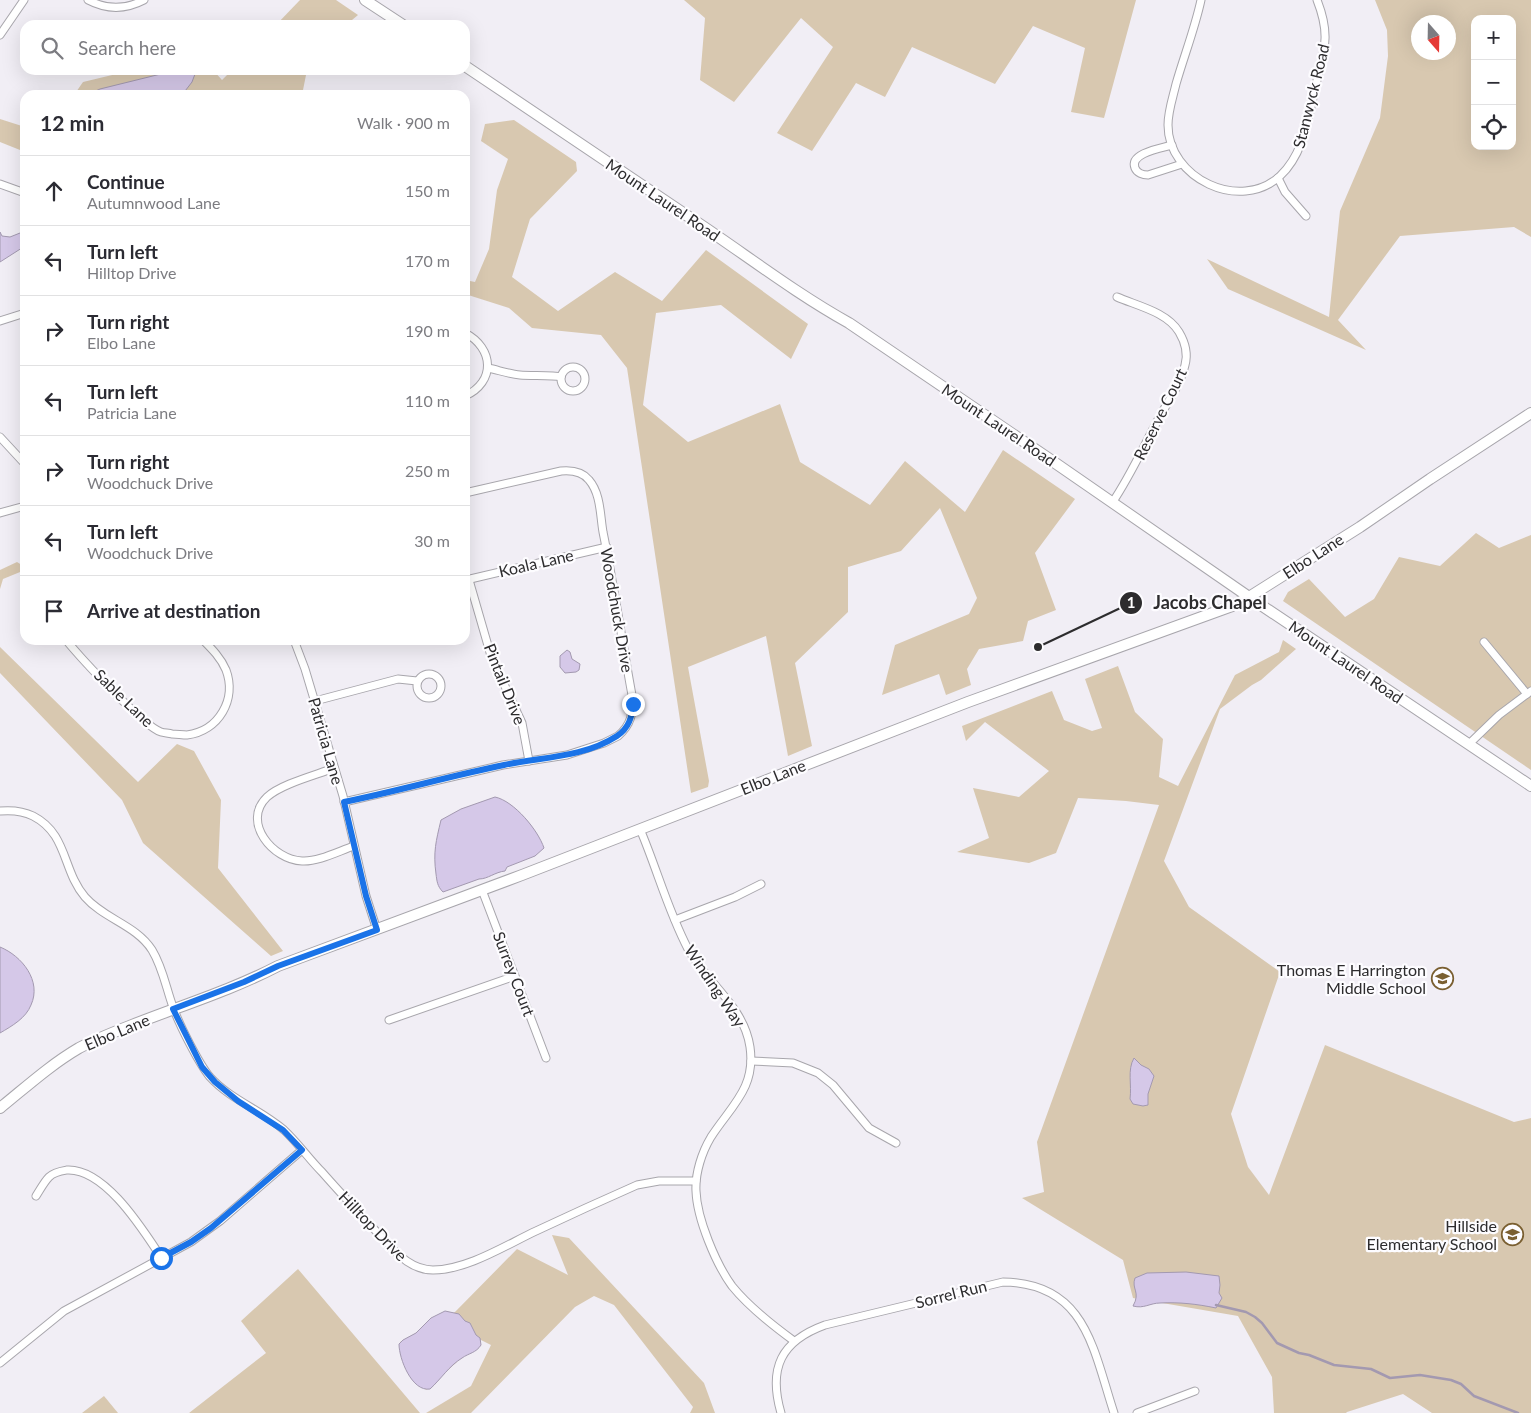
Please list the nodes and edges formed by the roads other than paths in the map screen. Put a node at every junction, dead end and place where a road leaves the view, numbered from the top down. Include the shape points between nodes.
1 (24, 0) edge
2 (88, 0) edge
3 (144, 0) edge
4 (365, 0) edge
5 (1201, 0) edge
6 (1317, 0) edge
7 (395, 20) edge
8 (0, 35) edge
9 (470, 69) edge
10 (1172, 145) junction
11 (1182, 164) junction
12 (1278, 178) junction
13 (0, 184) edge
14 (20, 191) edge
15 (1306, 216) dead end
16 (1117, 297) dead end
17 (20, 317) edge
18 (0, 321) edge
19 (470, 336) edge
20 (488, 368) junction
21 (561, 377) dead end
22 (470, 393) edge
23 (1531, 413) edge
24 (0, 437) edge
25 (20, 459) edge
26 (470, 492) edge
27 (1112, 503) junction
28 (20, 507) edge
29 (0, 513) edge
30 (607, 546) junction
31 (470, 579) edge
32 (470, 590) edge
33 (1249, 597) junction
34 (1484, 642) dead end
35 (71, 645) edge
36 (207, 645) edge
37 (296, 645) edge
38 (417, 681) dead end
39 (1529, 692) edge
40 (315, 701) junction
41 (1469, 744) junction
42 (529, 761) junction
43 (334, 768) junction
44 (1531, 786) edge
45 (344, 802) junction
46 (0, 812) edge
47 (640, 829) junction
48 (354, 846) junction
49 (761, 884) dead end
50 (482, 890) junction
51 (675, 920) junction
52 (377, 930) junction
53 (515, 976) junction
54 (173, 1009) junction
55 (389, 1020) dead end
56 (546, 1058) dead end
57 (751, 1061) junction
58 (0, 1108) edge
59 (896, 1144) dead end
60 (302, 1150) junction
61 (696, 1181) junction
62 (36, 1196) dead end
63 (161, 1258) junction
64 (794, 1341) junction
65 (0, 1363) edge
66 (1195, 1392) dead end
67 (781, 1413) edge
68 (1114, 1413) edge
69 (1137, 1413) edge

1 - 8 street
2 - 3 street via 118,8
4 - 7 street
5 - 10 street, Stanwyck Road via 1171,104 1168,126
6 - 12 street, Stanwyck Road via 1326,29 1324,55 1299,150
9 - 27 street, Mount Laurel Road
10 - 11 street, Stanwyck Road
10 - 11 street via 1140,155 1134,162 1135,168 1148,176
11 - 12 street, Stanwyck Road via 1198,178 1225,190 1255,189
12 - 15 street via 1285,192
13 - 14 street
16 - 27 street, Reserve Court via 1172,323 1182,337 1186,358 1183,373
17 - 18 street
19 - 20 street via 483,347
20 - 21 street
20 - 22 street via 481,384
23 - 33 street, Elbo Lane
24 - 25 street
26 - 30 street, Woodchuck Drive via 553,472 578,472 594,488
27 - 33 street, Mount Laurel Road
28 - 29 street
30 - 31 street, Koala Lane
30 - 42 street, Woodchuck Drive via 632,695 631,719 623,731 604,743 567,755
32 - 42 street, Pintail Drive via 491,656 522,723
33 - 41 street, Mount Laurel Road
33 - 47 street, Elbo Lane
34 - 39 street
35 - 36 street, Sable Lane via 153,728 161,733 186,735 201,731 214,722 224,710 229,695 223,663
37 - 40 street, Patricia Lane
38 - 40 street via 398,679
39 - 41 street
40 - 43 street, Patricia Lane
41 - 44 street, Mount Laurel Road
42 - 45 street, Woodchuck Drive
43 - 45 street, Patricia Lane
43 - 48 street via 275,791 258,808 257,825 271,845 296,860 310,861
45 - 48 street, Patricia Lane
46 - 54 street, Hilltop Drive via 30,814 52,830 81,893 97,909 136,933 151,949 160,966
47 - 50 street, Elbo Lane
47 - 51 street, Winding Way
48 - 52 street, Patricia Lane
49 - 51 street
50 - 52 street, Elbo Lane
50 - 53 street, Surrey Court
51 - 57 street, Winding Way via 694,959 739,1016 748,1036
52 - 54 street, Elbo Lane
53 - 55 street
53 - 56 street, Surrey Court
54 - 58 street, Elbo Lane via 80,1047 48,1068
54 - 60 street, Hilltop Drive via 202,1067 215,1082 283,1130
57 - 59 street via 793,1063 818,1072 869,1128
57 - 61 street, Winding Way via 746,1088 707,1145
60 - 61 street, Hilltop Drive via 402,1258 422,1269 432,1270 466,1263 637,1185 659,1180
60 - 63 street via 211,1228
61 - 64 street, Winding Way via 703,1221 722,1270 737,1292
62 - 63 street via 56,1172 72,1170 88,1175 116,1198 144,1231
63 - 65 street via 64,1311
64 - 67 street, Sorrel Run via 784,1353 777,1372 776,1394
64 - 68 street, Sorrel Run via 825,1325 994,1284 1013,1282 1034,1286 1062,1299 1082,1322
66 - 69 street

